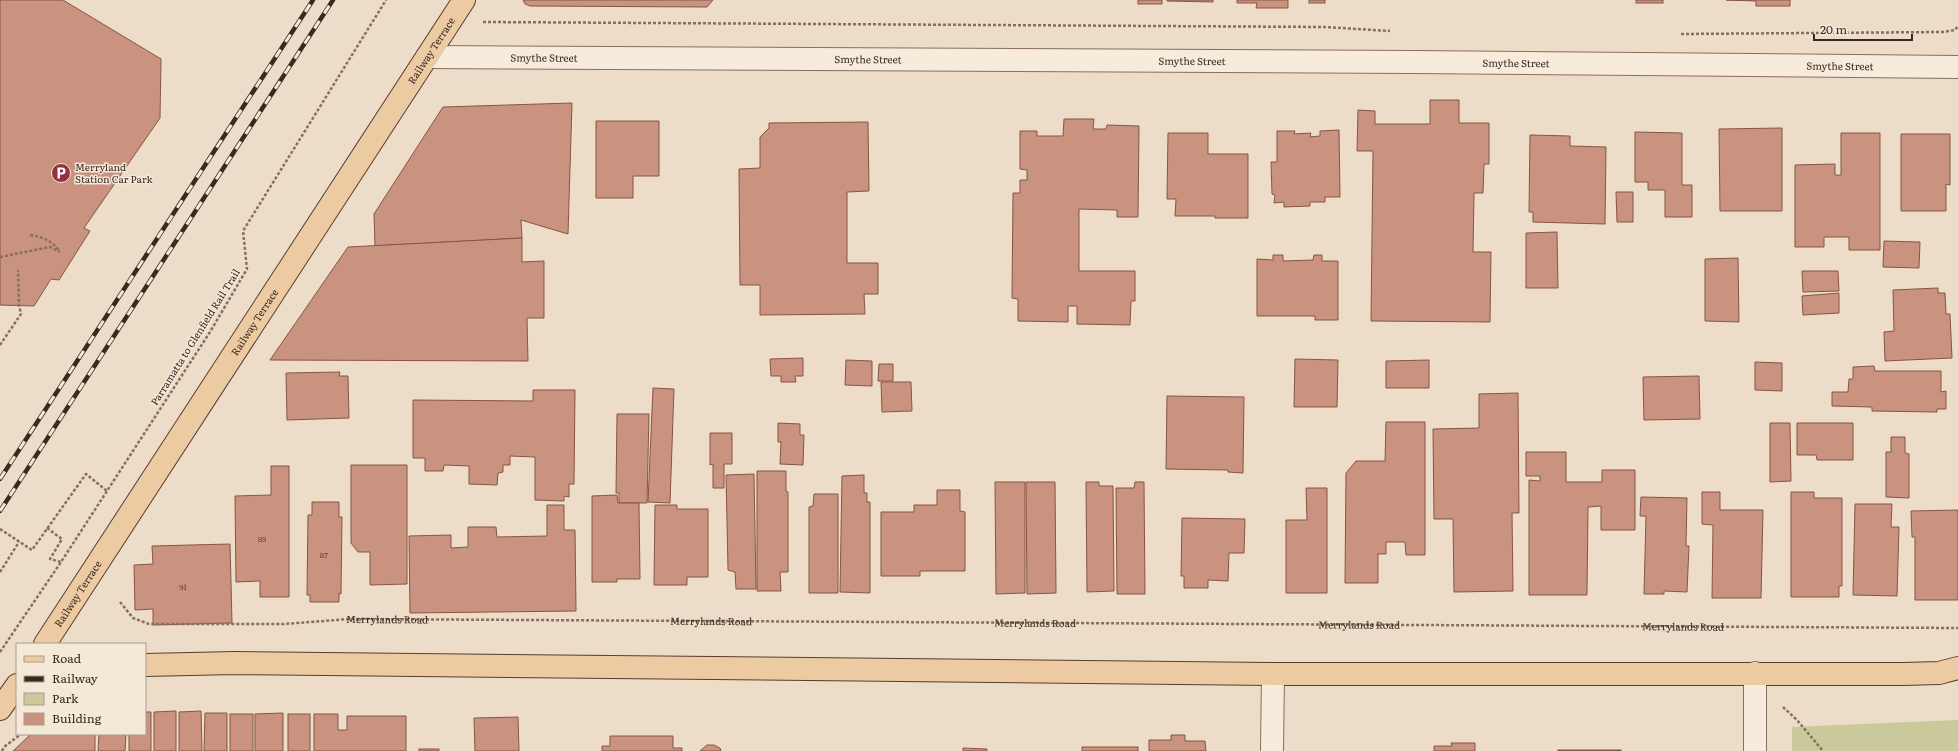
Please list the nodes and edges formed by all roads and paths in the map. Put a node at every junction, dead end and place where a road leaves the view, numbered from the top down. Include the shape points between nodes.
1 (386, 0) edge
2 (464, 0) edge
3 (480, 22) dead end
4 (1958, 26) edge
5 (1397, 32) dead end
6 (1674, 34) dead end
7 (427, 57) junction
8 (1958, 68) edge
9 (30, 235) dead end
10 (0, 257) edge
11 (18, 270) dead end
12 (0, 345) edge
13 (107, 491) junction
14 (47, 528) junction
15 (0, 529) edge
16 (19, 542) junction
17 (61, 562) junction
18 (0, 572) edge
19 (120, 602) dead end
20 (1958, 628) edge
21 (46, 643) edge
22 (0, 652) edge
23 (146, 664) edge
24 (1958, 668) edge
25 (1755, 673) junction
26 (1273, 674) junction
27 (16, 686) edge
28 (0, 709) edge
29 (20, 735) edge
30 (2, 751) edge
31 (1272, 751) edge
32 (1755, 751) edge
33 (1823, 751) edge

1 - 13 path, Parramatta to Glenfield Rail Trail via 243,231 247,269 210,332
2 - 7 main road, Railway Terrace
3 - 5 path via 1317,27
4 - 6 path via 1955,30 1942,32
7 - 8 street, Smythe Street via 1429,62
7 - 21 main road, Railway Terrace
9 - 10 path via 41,236 53,243 60,252 50,247
11 - 12 path via 21,314
13 - 14 path via 86,474
13 - 17 path, Parramatta to Glenfield Rail Trail
14 - 16 path via 32,550
14 - 17 path via 62,539 50,559
15 - 16 path
16 - 18 path
17 - 22 path, Parramatta to Glenfield Rail Trail
19 - 20 path, Merrylands Road via 133,618 149,624 284,624 349,619
23 - 26 main road
24 - 25 main road via 1938,673
25 - 26 main road
25 - 32 street
25 - 33 path
26 - 31 street
27 - 28 main road
29 - 30 path

